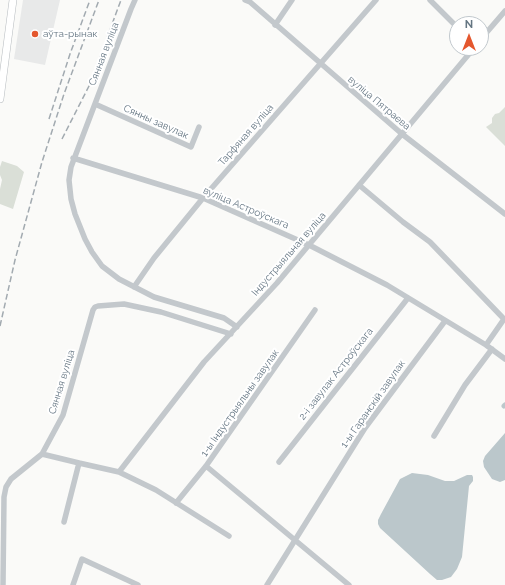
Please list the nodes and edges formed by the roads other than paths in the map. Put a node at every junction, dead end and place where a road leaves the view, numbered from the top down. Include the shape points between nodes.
1 (13, 0) edge
2 (135, 0) edge
3 (245, 0) edge
4 (292, 0) edge
5 (376, 0) edge
6 (430, 0) edge
7 (505, 11) edge
8 (449, 19) edge
9 (275, 25) junction
10 (489, 30) edge
11 (467, 56) edge
12 (320, 64) junction
13 (1, 79) edge
14 (0, 99) edge
15 (95, 104) junction
16 (199, 127) dead end
17 (402, 134) junction
18 (73, 158) junction
19 (359, 185) junction
20 (203, 198) junction
21 (505, 214) edge
22 (309, 245) junction
23 (134, 287) junction
24 (408, 298) junction
25 (315, 310) dead end
26 (445, 321) junction
27 (237, 327) junction
28 (231, 334) junction
29 (486, 345) junction
30 (492, 349) junction
31 (505, 359) edge
32 (434, 436) dead end
33 (42, 454) junction
34 (279, 462) dead end
35 (79, 463) junction
36 (206, 466) junction
37 (119, 472) junction
38 (176, 503) junction
39 (64, 522) dead end
40 (229, 536) dead end
41 (296, 541) junction
42 (3, 585) edge
43 (73, 585) edge
44 (138, 585) edge
45 (267, 585) edge
46 (348, 585) edge

1 - 13 main road
2 - 15 street, Сянная вуліца
3 - 9 street, вуліца Пятраева
4 - 9 street
5 - 12 street, Тарфяная вуліца
6 - 8 street
7 - 10 street
9 - 12 street, вуліца Пятраева
11 - 17 street, Індустрыяльная вуліца
12 - 17 street, вуліца Пятраева
12 - 20 street, Тарфяная вуліца
13 - 14 main road
15 - 16 street, Сянны завулак via 191,147
15 - 18 street, Сянная вуліца
17 - 19 street, Індустрыяльная вуліца
17 - 21 street, вуліца Пятраева
18 - 20 street, вуліца Астроўскага
18 - 23 street, Сянная вуліца via 69,180 71,199 84,239 102,266
19 - 22 street, Індустрыяльная вуліца
19 - 29 street via 430,242 504,319
20 - 22 street, вуліца Астроўскага
20 - 23 street, Тарфяная вуліца
22 - 24 street, вуліца Астроўскага
22 - 27 street, Індустрыяльная вуліца
23 - 27 street, Сянная вуліца via 154,297 224,318
24 - 26 street, вуліца Астроўскага
24 - 34 street, 2-і завулак Астроўскага
25 - 36 street, 1-ы Індустрыяльны завулак
26 - 29 street, вуліца Астроўскага
26 - 41 street, 1-ы Гаранскій завулак via 365,428
27 - 28 street, Індустрыяльная вуліца
28 - 33 street, Сянная вуліца via 161,312 124,304 95,307 62,415
28 - 37 street, Індустрыяльная вуліца via 204,362
29 - 30 street, вуліца Астроўскага
30 - 31 street, вуліца Астроўскага
30 - 32 street via 465,385
33 - 35 street
33 - 42 street, Сянная вуліца via 11,479 6,487
35 - 37 street
35 - 39 street
36 - 38 street, 1-ы Індустрыяльны завулак
36 - 41 street
37 - 38 street
38 - 40 street
41 - 45 street, 1-ы Гаранскій завулак
41 - 46 street
43 - 44 street via 82,559

